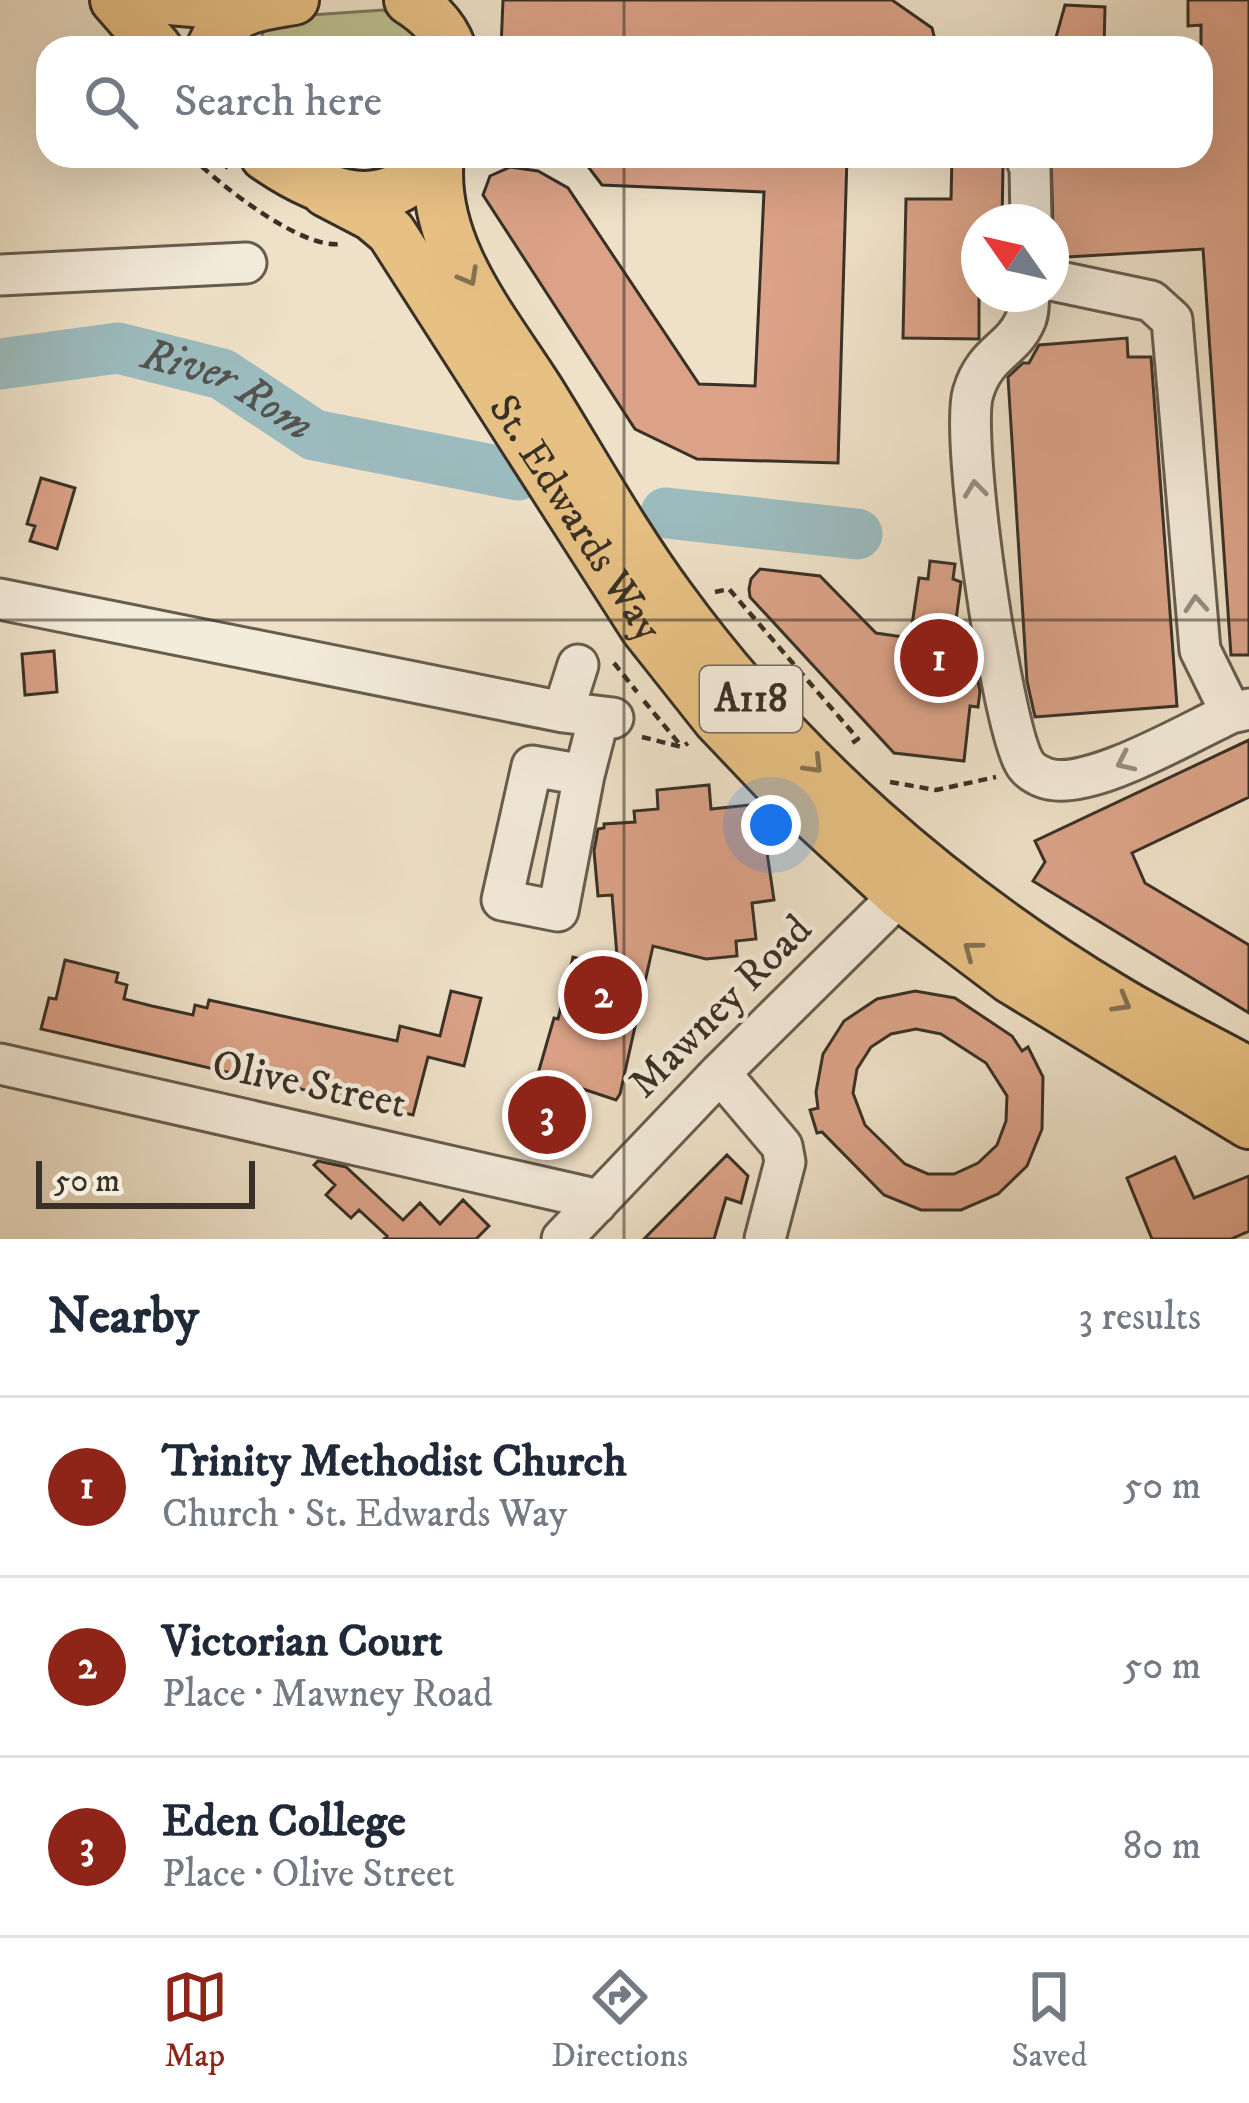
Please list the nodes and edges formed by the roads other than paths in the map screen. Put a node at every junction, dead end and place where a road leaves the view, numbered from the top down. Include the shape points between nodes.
1 (115, 0) edge
2 (170, 0) edge
3 (409, 0) edge
4 (273, 3) edge
5 (448, 27) edge
6 (146, 36) edge
7 (217, 36) edge
8 (285, 168) edge
9 (423, 168) edge
10 (436, 168) edge
11 (1030, 168) edge
12 (326, 192) junction
13 (1030, 204) edge
14 (246, 263) dead end
15 (0, 275) edge
16 (1069, 284) edge
17 (1028, 312) edge
18 (0, 599) edge
19 (591, 658) road end
20 (1240, 711) edge
21 (592, 716) junction
22 (584, 775) dead end
23 (900, 895) junction
24 (0, 1064) edge
25 (1249, 1072) edge
26 (720, 1073) junction
27 (1249, 1124) edge
28 (596, 1204) junction
29 (562, 1239) edge
30 (764, 1239) edge

1 - 6 main road
2 - 4 main road
3 - 5 main road
4 - 7 main road via 226,20
8 - 12 main road, A118
9 - 12 main road, A118 via 376,196
10 -> 25 main road, St. Edwards Way / A118 via 442,223 482,302 670,599 758,708 940,879 1115,999
11 - 13 street
12 - 23 main road, St. Edwards Way / A118 via 391,232 645,628 718,720
14 - 15 street
20 -> 16 street via 1200,650 1172,320 1151,301
20 -> 17 street via 1089,779 1063,782 1025,766 986,583 968,431 985,362
18 - 21 street
19 - 21 street
21 - 22 street
23 - 26 street, Mawney Road
27 -> 23 main road, St. Edwards Way / A118 via 1011,979
24 - 28 street, Olive Street
26 - 28 street, Mawney Road
26 - 30 street via 782,1146
28 - 29 street, Mawney Road

